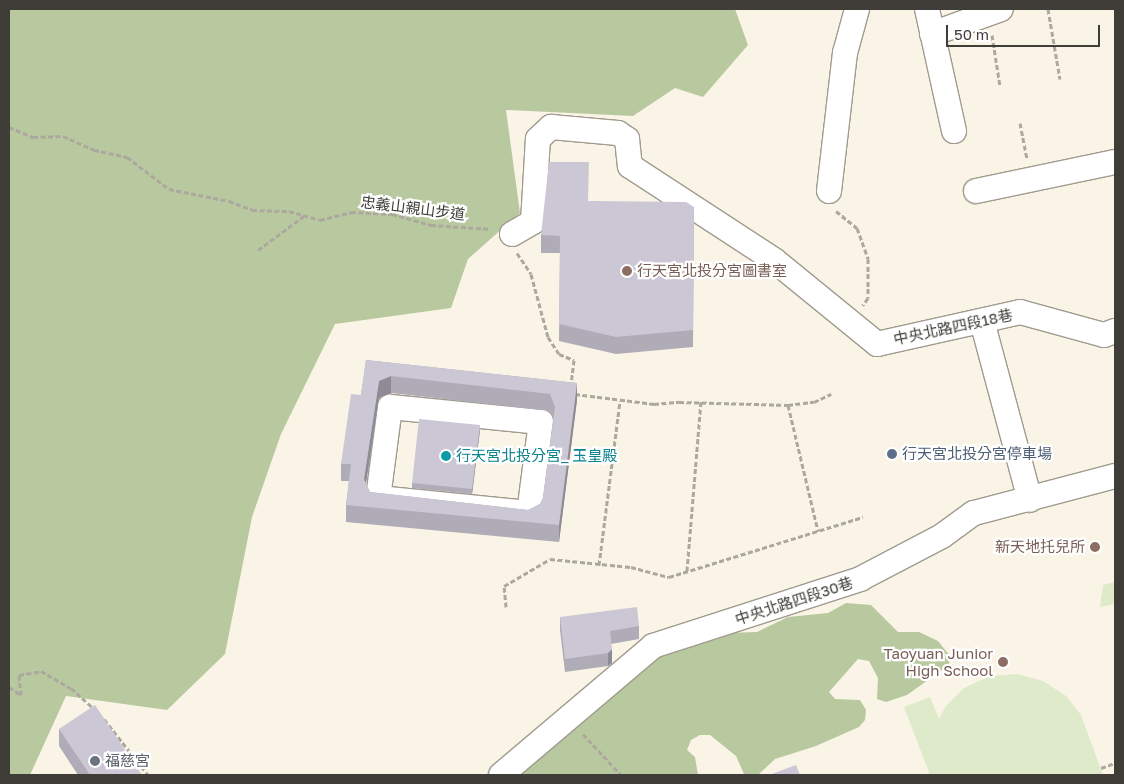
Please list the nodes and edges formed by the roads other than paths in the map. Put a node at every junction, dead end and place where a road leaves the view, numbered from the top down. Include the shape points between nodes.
1 (857, 9) edge
2 (927, 9) edge
3 (995, 12) edge
4 (932, 34) junction
5 (954, 131) dead end
6 (1115, 162) edge
7 (829, 191) road end
8 (976, 191) dead end
9 (512, 234) road end
10 (982, 321) junction
11 (1115, 332) edge
12 (1115, 476) edge
13 (378, 498) joint
14 (1030, 500) junction
15 (501, 775) edge

1 - 7 street via 845,53
2 - 4 street
3 - 4 street
4 - 5 street
6 - 8 street
9 - 10 street, 中央北路四段18巷 via 532,222 538,139 551,127 618,133 627,139 630,166 774,260 877,344
10 - 11 street, 中央北路四段18巷 via 1020,312 1104,335
10 - 14 street
12 - 14 street, 中央北路四段30巷
13 - 13 street via 390,407 541,422 529,513
14 - 15 street, 中央北路四段30巷 via 974,513 942,536 860,579 654,646

